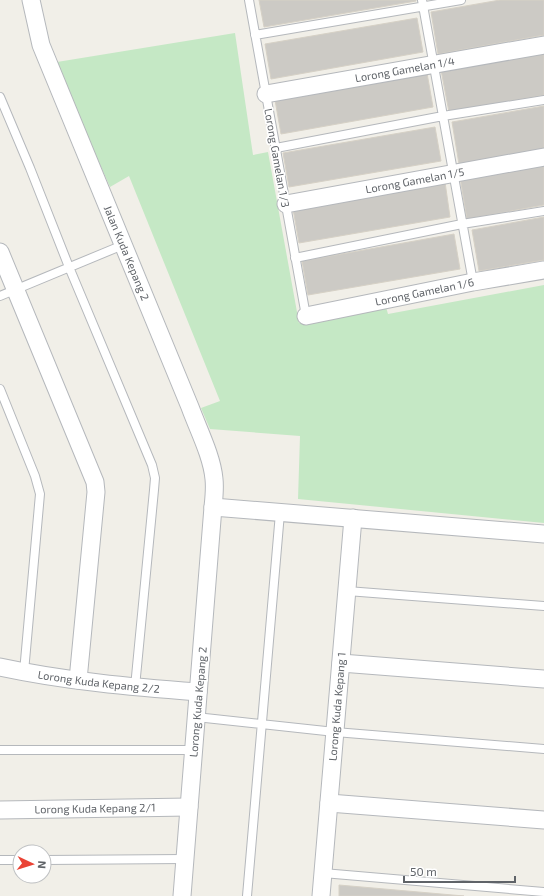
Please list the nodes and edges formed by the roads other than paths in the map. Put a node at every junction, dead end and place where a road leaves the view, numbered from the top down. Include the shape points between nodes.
1 (31, 0) edge
2 (249, 0) edge
3 (460, 0) edge
4 (423, 3) edge
5 (255, 35) junction
6 (544, 44) edge
7 (433, 64) junction
8 (266, 94) junction
9 (0, 97) edge
10 (544, 100) edge
11 (443, 116) junction
12 (276, 148) junction
13 (544, 157) edge
14 (453, 174) junction
15 (286, 204) junction
16 (544, 211) edge
17 (462, 224) junction
18 (123, 245) junction
19 (0, 252) edge
20 (295, 258) junction
21 (69, 268) junction
22 (544, 270) edge
23 (472, 282) junction
24 (8, 293) edge
25 (306, 316) joint
26 (0, 389) edge
27 (213, 507) junction
28 (280, 512) junction
29 (353, 518) junction
30 (544, 534) edge
31 (347, 591) junction
32 (544, 606) edge
33 (341, 663) junction
34 (0, 667) edge
35 (24, 672) junction
36 (544, 679) edge
37 (78, 680) junction
38 (135, 687) junction
39 (198, 692) junction
40 (196, 717) junction
41 (262, 723) junction
42 (335, 732) junction
43 (544, 749) edge
44 (0, 750) edge
45 (194, 750) junction
46 (329, 803) junction
47 (189, 807) junction
48 (0, 810) edge
49 (544, 820) edge
50 (185, 859) junction
51 (0, 860) edge
52 (12, 860) edge
53 (52, 860) edge
54 (323, 873) junction
55 (544, 892) edge
56 (182, 896) edge
57 (247, 896) edge
58 (321, 896) edge

1 - 18 street, Jalan Kuda Kepang 2 via 40,45
2 - 5 lane, Lorong Gamelan 1/3
3 - 4 lane
4 - 5 lane
4 - 7 lane
5 - 8 lane, Lorong Gamelan 1/3
6 - 7 street, Lorong Gamelan 1/4
7 - 8 street, Lorong Gamelan 1/4
7 - 11 lane
8 - 12 lane, Lorong Gamelan 1/3
9 - 21 lane
10 - 11 lane
11 - 12 lane
11 - 14 lane
12 - 15 lane, Lorong Gamelan 1/3
13 - 14 street, Lorong Gamelan 1/5
14 - 15 street, Lorong Gamelan 1/5
14 - 17 lane
15 - 20 lane, Lorong Gamelan 1/3
16 - 17 lane
17 - 20 lane
17 - 23 lane
18 - 21 lane
18 - 27 street, Jalan Kuda Kepang 2 via 211,461 214,480
19 - 24 street
20 - 25 lane, Lorong Gamelan 1/3
21 - 24 lane
21 - 38 lane via 152,465 155,478
22 - 23 street, Lorong Gamelan 1/6
23 - 25 street, Lorong Gamelan 1/6
24 - 37 street via 95,482
26 - 35 lane via 40,494
27 - 28 street
27 - 39 street, Lorong Kuda Kepang 2
28 - 29 street
28 - 41 lane
29 - 30 street
29 - 31 street, Lorong Kuda Kepang 1
31 - 32 lane
31 - 33 street, Lorong Kuda Kepang 1
33 - 36 street
33 - 42 street, Lorong Kuda Kepang 1
34 - 35 street, Lorong Kuda Kepang 2/2
35 - 37 street, Lorong Kuda Kepang 2/2
37 - 38 street, Lorong Kuda Kepang 2/2
38 - 39 street, Lorong Kuda Kepang 2/2
39 - 40 street, Lorong Kuda Kepang 2
40 - 41 lane
40 - 45 street, Lorong Kuda Kepang 2
41 - 42 lane
41 - 57 lane
42 - 43 lane
42 - 46 street, Lorong Kuda Kepang 1
44 - 45 lane
45 - 47 street, Lorong Kuda Kepang 2
46 - 49 street
46 - 54 street, Lorong Kuda Kepang 1
47 - 48 street, Lorong Kuda Kepang 2/1
47 - 50 street, Lorong Kuda Kepang 2
50 - 53 lane
50 - 56 street, Lorong Kuda Kepang 2
51 - 52 lane
54 - 55 lane
54 - 58 street, Lorong Kuda Kepang 1

